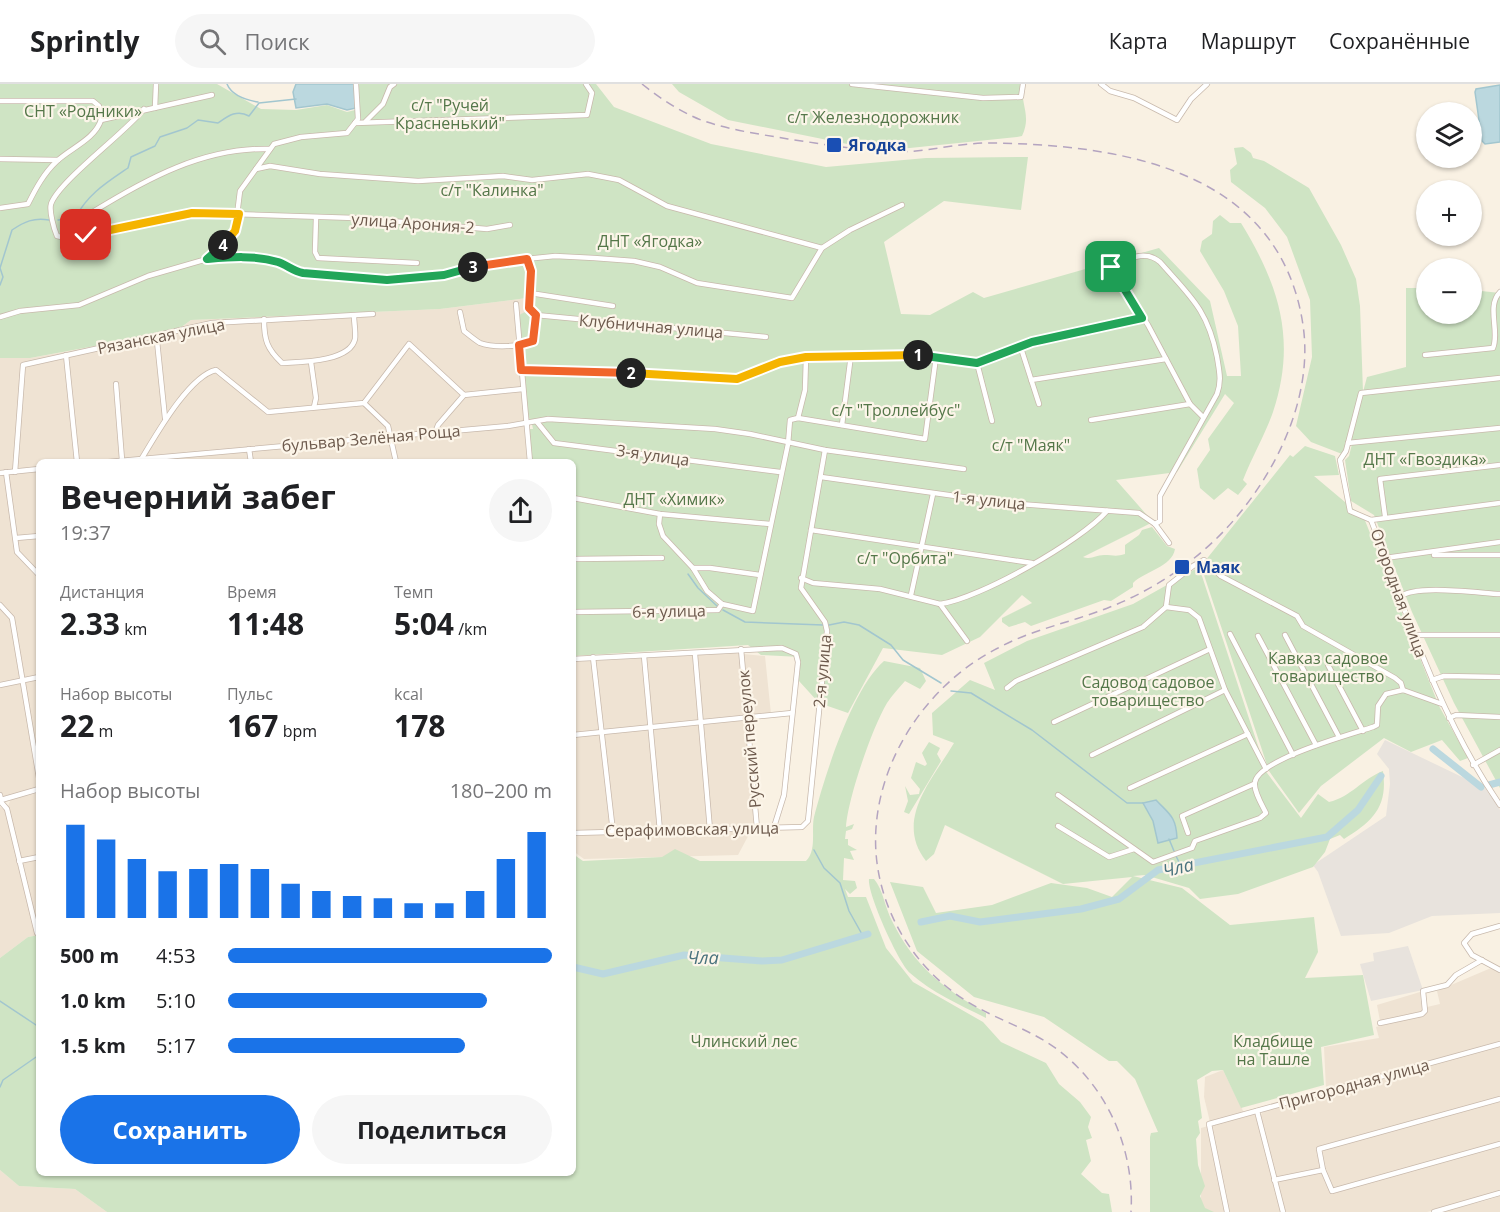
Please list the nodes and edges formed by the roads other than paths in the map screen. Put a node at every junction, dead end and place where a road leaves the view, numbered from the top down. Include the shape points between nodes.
1 (156, 84) edge
2 (356, 84) edge
3 (394, 84) edge
4 (586, 84) edge
5 (852, 84) edge
6 (1023, 84) edge
7 (1101, 84) edge
8 (1208, 84) edge
9 (212, 95) dead end
10 (0, 100) edge
11 (155, 108) junction
12 (144, 109) junction
13 (102, 121) junction
14 (366, 121) junction
15 (355, 123) junction
16 (270, 149) junction
17 (0, 159) edge
18 (58, 160) junction
19 (256, 169) junction
20 (902, 205) dead end
21 (0, 208) edge
22 (239, 214) junction
23 (316, 218) junction
24 (510, 225) dead end
25 (86, 235) junction
26 (822, 248) junction
27 (207, 259) junction
28 (527, 259) junction
29 (417, 263) dead end
30 (1500, 292) edge
31 (530, 294) junction
32 (516, 304) dead end
33 (613, 306) dead end
34 (460, 312) dead end
35 (373, 314) dead end
36 (536, 315) junction
37 (354, 316) junction
38 (0, 317) edge
39 (1142, 318) junction
40 (264, 319) junction
41 (766, 337) dead end
42 (157, 341) dead end
43 (519, 345) junction
44 (1020, 345) junction
45 (66, 355) junction
46 (851, 355) junction
47 (1425, 355) dead end
48 (806, 357) junction
49 (936, 357) junction
50 (1166, 359) junction
51 (311, 362) junction
52 (977, 363) junction
53 (521, 370) junction
54 (1500, 378) edge
55 (1031, 380) junction
56 (116, 384) dead end
57 (523, 389) junction
58 (464, 395) junction
59 (364, 403) junction
60 (1039, 404) dead end
61 (1190, 404) junction
62 (314, 407) junction
63 (1203, 417) junction
64 (165, 418) junction
65 (798, 418) junction
66 (1091, 420) dead end
67 (992, 421) dead end
68 (537, 422) junction
69 (527, 424) junction
70 (842, 425) junction
71 (1500, 428) edge
72 (435, 433) junction
73 (392, 437) junction
74 (1348, 443) junction
75 (788, 444) junction
76 (249, 449) junction
77 (825, 450) junction
78 (194, 454) junction
79 (142, 458) junction
80 (76, 459) edge
81 (122, 459) edge
82 (132, 459) edge
83 (195, 459) edge
84 (251, 459) edge
85 (396, 459) edge
86 (530, 459) edge
87 (1500, 465) edge
88 (36, 469) edge
89 (964, 470) dead end
90 (15, 471) junction
91 (3, 472) edge
92 (780, 472) junction
93 (821, 477) junction
94 (933, 494) junction
95 (576, 499) edge
96 (1500, 503) edge
97 (1107, 511) junction
98 (660, 514) junction
99 (1385, 516) junction
100 (1371, 520) junction
101 (770, 524) junction
102 (1155, 524) junction
103 (811, 530) junction
104 (36, 536) edge
105 (16, 538) junction
106 (1500, 542) edge
107 (1169, 543) dead end
108 (921, 545) junction
109 (1415, 555) junction
110 (1500, 555) edge
111 (662, 558) dead end
112 (1385, 558) junction
113 (576, 559) edge
114 (1032, 563) junction
115 (693, 568) junction
116 (36, 572) edge
117 (760, 575) junction
118 (801, 578) junction
119 (1500, 594) edge
120 (911, 595) junction
121 (1400, 597) junction
122 (722, 604) junction
123 (940, 604) junction
124 (0, 605) edge
125 (1166, 607) junction
126 (576, 612) edge
127 (1230, 634) dead end
128 (1285, 635) dead end
129 (1413, 635) junction
130 (1500, 635) edge
131 (1258, 636) dead end
132 (967, 641) dead end
133 (741, 650) junction
134 (1208, 650) junction
135 (695, 654) junction
136 (644, 656) junction
137 (593, 657) junction
138 (576, 659) edge
139 (1328, 665) dead end
140 (1500, 677) edge
141 (36, 678) edge
142 (23, 680) junction
143 (1432, 680) junction
144 (0, 685) edge
145 (1007, 688) dead end
146 (1225, 690) junction
147 (1403, 690) junction
148 (1442, 704) junction
149 (792, 713) junction
150 (1500, 717) edge
151 (1449, 718) junction
152 (746, 719) junction
153 (1054, 722) dead end
154 (699, 724) junction
155 (651, 728) junction
156 (1363, 731) junction
157 (602, 733) junction
158 (1248, 734) junction
159 (576, 735) edge
160 (1339, 737) junction
161 (1316, 745) junction
162 (1500, 750) edge
163 (1293, 754) junction
164 (1092, 755) dead end
165 (36, 760) edge
166 (1473, 765) junction
167 (1266, 769) junction
168 (1254, 784) junction
169 (1130, 788) dead end
170 (36, 790) edge
171 (1058, 795) dead end
172 (0, 799) edge
173 (1500, 805) edge
174 (808, 821) joint
175 (1058, 826) dead end
176 (774, 827) junction
177 (757, 828) junction
178 (710, 830) junction
179 (660, 831) junction
180 (576, 832) edge
181 (613, 832) junction
182 (1188, 833) dead end
183 (1134, 849) junction
184 (36, 858) edge
185 (19, 861) junction
186 (1500, 926) edge
187 (36, 929) edge
188 (1482, 960) junction
189 (1500, 970) edge
190 (1380, 1023) dead end
191 (1500, 1044) edge
192 (1500, 1099) edge
193 (1257, 1111) junction
194 (1500, 1144) edge
195 (1323, 1170) junction
196 (1274, 1180) junction
197 (1500, 1193) edge
198 (1227, 1212) edge
199 (1283, 1212) edge
200 (1434, 1212) edge

1 - 11 street
2 - 15 street
3 - 14 street via 383,104
4 - 14 street via 592,93 587,115
5 - 6 street via 983,98 1022,97
7 - 8 street via 1177,120 1191,99
9 - 11 street
10 - 13 street via 93,101 99,106
11 - 12 street
12 - 13 street
12 - 25 street, улица Арония-2 via 52,203 57,236 70,239
13 - 18 street via 72,152
14 - 15 street
15 - 16 street via 346,133 279,142
16 - 19 street
16 - 25 street via 225,152 183,163 91,213 84,221
17 - 18 street
18 - 21 street via 28,204
19 - 22 street via 240,190
19 - 26 street via 270,166 418,181 503,176 532,180 588,174 619,180 667,206
20 - 26 street
22 - 23 street, улица Арония-2
22 - 25 street, улица Арония-2 via 192,213
22 - 27 street via 235,231
23 - 24 street, улица Арония-2 via 487,229
23 - 29 street via 318,258
26 - 28 street via 792,298 697,283 634,261 555,256
27 - 28 street via 240,256 280,263 303,273 387,280 444,275
27 - 38 street via 147,276 79,305
28 - 31 street
30 - 47 street via 1495,300 1493,348
31 - 33 street
31 - 36 street via 529,308
32 - 43 street
34 - 43 street via 464,331 480,342
35 - 37 street, Рязанская улица
36 - 41 street, Клубничная улица
36 - 43 street via 533,341
37 - 40 street, Рязанская улица
37 - 51 street via 355,341 341,355
39 - 44 street
39 - 50 street
39 - 63 street via 1111,267 1146,254 1160,262 1196,302 1213,335 1220,386
40 - 45 street, Рязанская улица via 212,323
40 - 51 street via 266,345 282,363
42 - 64 street
43 - 53 street
44 - 52 street
44 - 55 street
45 - 80 street
45 - 90 street, Рязанская улица via 23,365
46 - 48 street
46 - 49 street
46 - 70 street
48 - 53 street via 737,379
48 - 65 street via 805,390
49 - 52 street
49 - 70 street via 925,439
50 - 55 street
50 - 61 street
51 - 62 street
52 - 67 street
53 - 57 street
54 - 74 street, Огородная улица via 1363,392
55 - 60 street
56 - 81 street
57 - 58 street
57 - 69 street
58 - 59 street via 409,344
58 - 72 street
59 - 62 street
59 - 73 street via 388,426
61 - 63 street
61 - 66 street
62 - 64 street via 268,412 216,370 206,372
63 - 102 street via 1160,496 1161,517
64 - 79 street
65 - 70 street
65 - 75 street via 790,420
68 - 69 street
68 - 75 street via 548,419 715,429
68 - 92 street, 3-я улица via 554,443
69 - 72 street, бульвар Зелёная Роща
69 - 86 street
71 - 74 street
72 - 73 street, бульвар Зелёная Роща
73 - 76 street, бульвар Зелёная Роща
73 - 85 street
74 - 100 street, Огородная улица via 1340,460 1348,508 1354,515
75 - 77 street
75 - 92 street
76 - 78 street, бульвар Зелёная Роща
76 - 84 street
77 - 89 street
77 - 93 street
78 - 79 street, бульвар Зелёная Роща
78 - 83 street
79 - 82 street, бульвар Зелёная Роща
87 - 99 street via 1380,479
88 - 90 street
90 - 91 street
91 - 105 street
92 - 101 street
93 - 94 street, 1-я улица
93 - 103 street
94 - 97 street, 1-я улица
94 - 108 street
95 - 98 street
96 - 99 street
97 - 102 street, 1-я улица via 1139,513
97 - 114 street
98 - 101 street
98 - 115 street, 6-я улица via 663,536
99 - 100 street
100 - 112 street, Огородная улица
101 - 117 street
102 - 107 street, 1-я улица
103 - 108 street
103 - 118 street
104 - 105 street
105 - 116 street via 17,552
106 - 109 street
108 - 114 street
108 - 120 street
109 - 110 street
109 - 112 street
111 - 113 street
112 - 121 street, Огородная улица
114 - 123 street via 963,600
115 - 117 street
115 - 122 street, 6-я улица via 707,591
117 - 122 street via 753,611
118 - 120 street via 813,583
118 - 174 street, 2-я улица via 801,588 827,631
119 - 121 street via 1422,591 1406,592
120 - 123 street
121 - 129 street, Огородная улица
122 - 126 street, 6-я улица via 718,610
123 - 132 street
124 - 142 street via 12,618
125 - 134 street via 1196,614
125 - 145 street via 1143,627
125 - 147 street via 1169,585 1204,560 1221,576 1297,616 1303,626 1395,678
127 - 163 street
128 - 160 street
129 - 130 street
129 - 143 street, Огородная улица
131 - 161 street
133 - 135 street
133 - 149 street via 782,648 796,654
133 - 152 street, Русский переулок
134 - 146 street
134 - 153 street
135 - 136 street
135 - 154 street
136 - 137 street
136 - 155 street
137 - 138 street
137 - 157 street
139 - 156 street
140 - 143 street via 1444,676
141 - 142 street
142 - 144 street
142 - 165 street
143 - 148 street, Огородная улица
146 - 158 street
146 - 164 street
147 - 148 street
147 - 156 street via 1386,694 1378,706 1377,725
148 - 151 street, Огородная улица
149 - 152 street
149 - 176 street via 784,795
150 - 151 street
151 - 166 street, Огородная улица
152 - 154 street
152 - 177 street, Русский переулок
154 - 155 street
154 - 178 street
155 - 157 street
155 - 179 street
156 - 160 street
157 - 159 street
157 - 181 street
158 - 167 street
158 - 169 street
160 - 161 street
161 - 163 street
162 - 166 street
163 - 167 street
166 - 173 street, Огородная улица
167 - 168 street
168 - 182 street via 1182,816
168 - 183 street via 1266,813 1260,818 1195,841 1192,848 1153,862
170 - 172 street
171 - 183 street
172 - 185 street via 7,808
174 - 176 street, Серафимовская улица via 802,827
175 - 183 street via 1109,857
176 - 177 street, Серафимовская улица
177 - 178 street, Серафимовская улица
178 - 179 street, Серафимовская улица
179 - 181 street, Серафимовская улица
180 - 181 street, Серафимовская улица
184 - 185 street
185 - 187 street
186 - 188 street via 1472,934 1464,941 1466,949
188 - 189 street
188 - 190 street via 1456,975 1447,986 1423,991 1422,1014
191 - 193 street, Пригородная улица
192 - 195 street via 1319,1149
193 - 196 street
193 - 198 street, Пригородная улица via 1209,1124
194 - 195 street via 1332,1191
195 - 196 street
196 - 199 street
197 - 200 street

